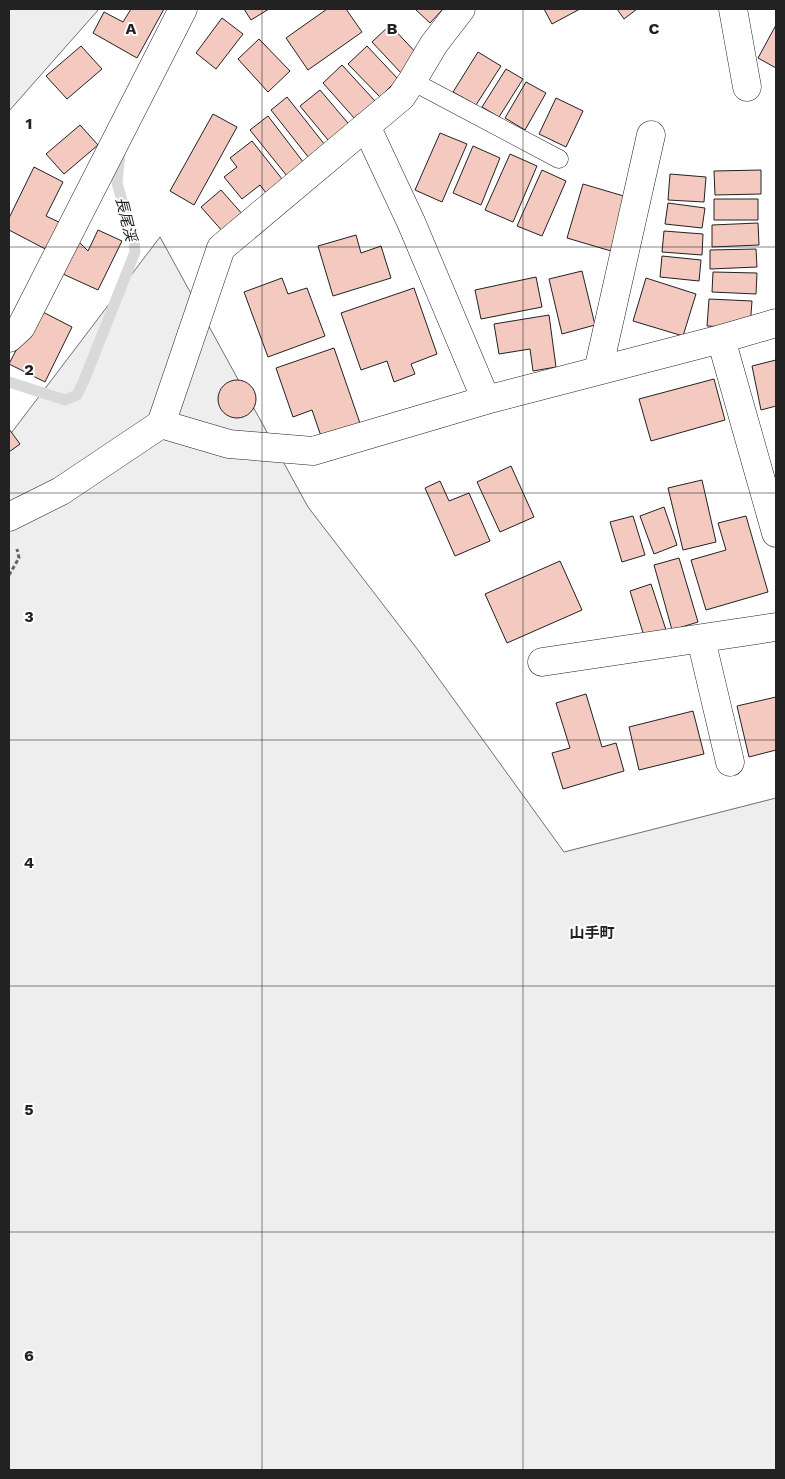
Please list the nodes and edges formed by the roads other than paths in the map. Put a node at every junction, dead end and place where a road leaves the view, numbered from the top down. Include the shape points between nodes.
1 (183, 9) edge
2 (461, 9) edge
3 (733, 9) edge
4 (412, 82) junction
5 (747, 88) dead end
6 (366, 126) junction
7 (651, 135) dead end
8 (559, 159) dead end
9 (776, 323) edge
10 (9, 338) edge
11 (721, 339) junction
12 (598, 371) junction
13 (486, 400) junction
14 (160, 424) junction
15 (9, 516) edge
16 (776, 533) edge
17 (776, 627) edge
18 (701, 639) junction
19 (542, 662) dead end
20 (730, 762) dead end

1 - 10 street via 21,326
2 - 4 street via 434,44
3 - 5 street
4 - 6 street via 401,97
4 - 8 lane
6 - 13 street
6 - 14 street via 222,248
7 - 12 street
9 - 11 street
11 - 12 street
11 - 16 street
12 - 13 street
13 - 14 street via 313,451 229,444
14 - 15 street via 61,491
17 - 18 street
18 - 19 street
18 - 20 street

